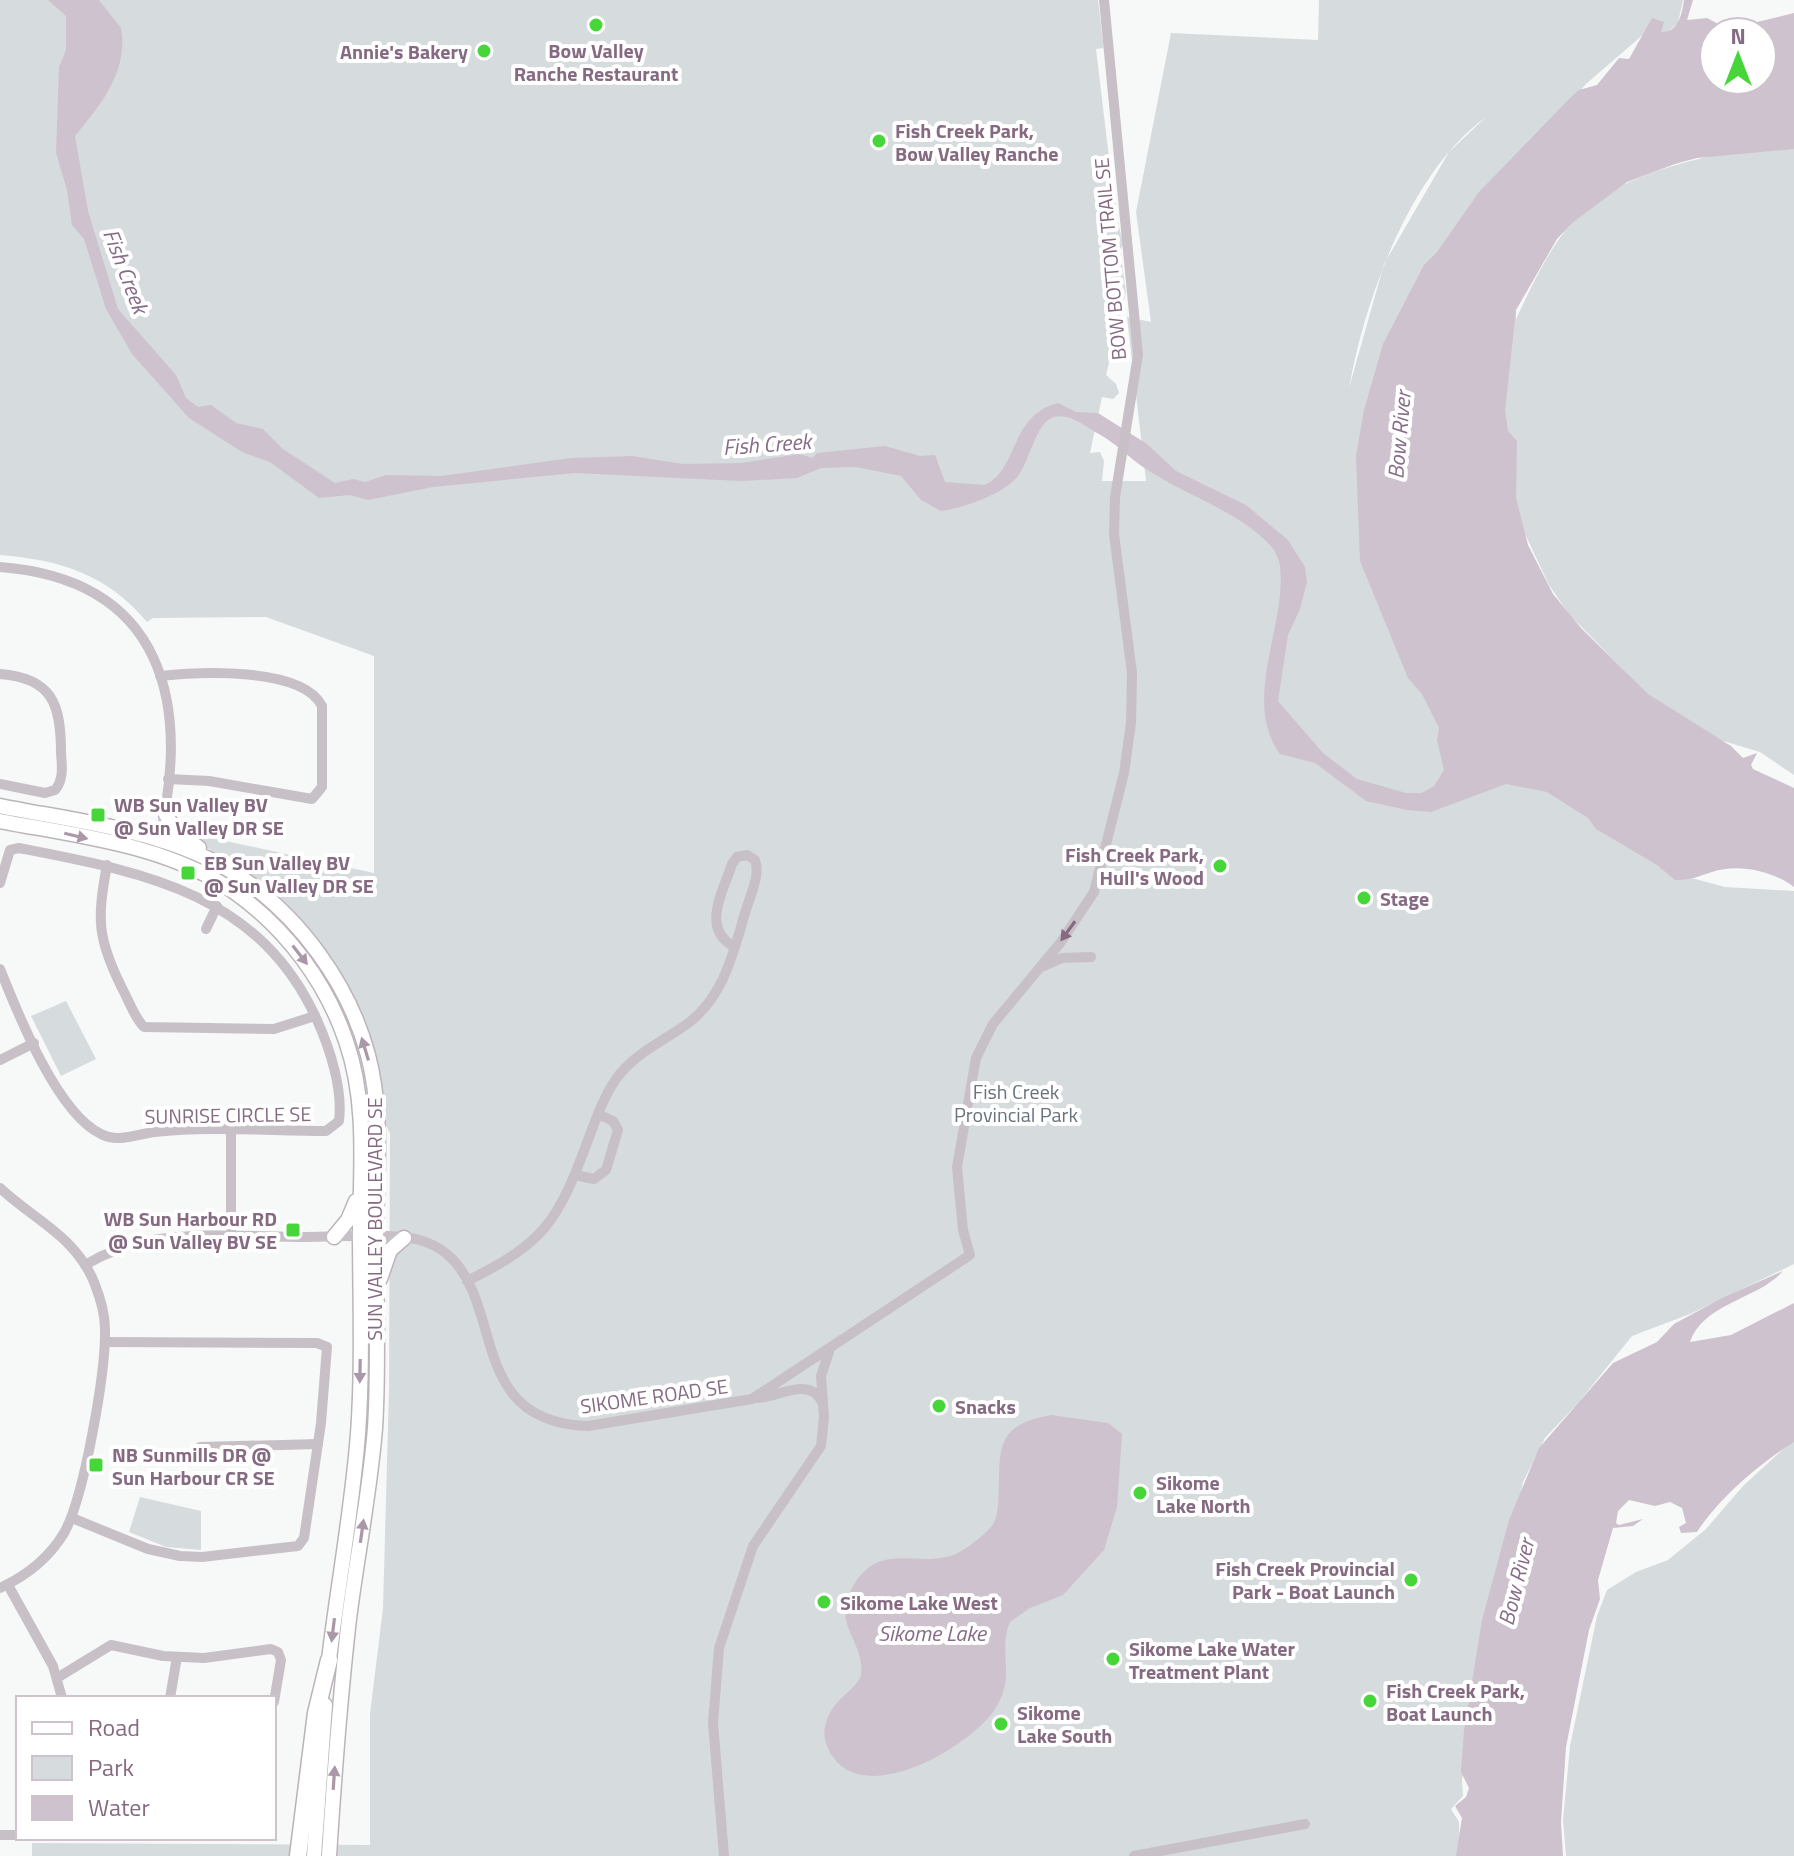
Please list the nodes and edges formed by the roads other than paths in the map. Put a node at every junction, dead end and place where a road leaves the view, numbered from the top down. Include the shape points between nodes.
1 (1104, 0) edge
2 (0, 567) edge
3 (0, 674) edge
4 (160, 676) junction
5 (168, 779) junction
6 (0, 784) edge
7 (0, 806) edge
8 (165, 812) junction
9 (0, 821) edge
10 (159, 839) junction
11 (155, 855) junction
12 (214, 861) junction
13 (107, 865) junction
14 (0, 883) edge
15 (217, 906) junction
16 (206, 929) dead end
17 (735, 947) junction
18 (1091, 957) dead end
19 (0, 969) edge
20 (1039, 969) junction
21 (315, 1016) junction
22 (34, 1043) junction
23 (0, 1060) edge
24 (598, 1114) junction
25 (231, 1131) junction
26 (575, 1175) junction
27 (360, 1181) junction
28 (0, 1188) edge
29 (231, 1237) junction
30 (334, 1237) junction
31 (360, 1237) junction
32 (376, 1237) junction
33 (404, 1238) junction
34 (85, 1265) junction
35 (467, 1281) junction
36 (375, 1294) junction
37 (105, 1342) junction
38 (829, 1351) junction
39 (752, 1399) junction
40 (823, 1405) junction
41 (318, 1444) junction
42 (200, 1447) dead end
43 (72, 1518) junction
44 (4, 1586) edge
45 (177, 1657) junction
46 (329, 1660) junction
47 (57, 1678) junction
48 (62, 1696) edge
49 (170, 1696) edge
50 (275, 1696) edge
51 (1305, 1824) dead end
52 (298, 1856) edge
53 (314, 1856) edge
54 (329, 1856) edge
55 (724, 1856) edge
56 (1134, 1856) edge

1 -> 20 street, BOW BOTTOM TRAIL SE via 1136,333 1137,365 1114,534 1132,673 1131,723 1094,892
2 - 4 street via 44,571 98,593 140,634
3 - 6 street via 32,681 54,701 61,726 62,777 55,790 45,793
4 - 5 street via 168,716
4 - 5 street via 263,677 313,695 322,706 322,787 312,799
5 - 8 street
7 - 10 main road, SUN VALLEY BOULEVARD SE
8 - 10 street
8 - 12 main road via 174,830
9 -> 11 main road, SUN VALLEY BOULEVARD SE
10 - 11 street
10 - 12 main road, SUN VALLEY BOULEVARD SE
11 -> 27 main road, SUN VALLEY BOULEVARD SE via 234,892 275,927 313,973 352,1060 360,1110
32 -> 12 main road, SUN VALLEY BOULEVARD SE via 376,1109 368,1057 355,1021 329,969 294,924 255,888
13 - 14 street, SUNRISE CIRCLE SE via 19,848 6,856
13 - 15 street, SUNRISE CIRCLE SE via 172,883
13 - 21 street via 100,937 144,1027 274,1029
15 - 16 street
15 - 21 street, SUNRISE CIRCLE SE via 269,950
17 - 17 street via 757,870 747,855 732,864 715,918 720,936
17 - 24 street via 709,1003 627,1066
18 - 20 street via 1062,958
19 - 22 street, SUNRISE CIRCLE SE
20 - 38 street, SIKOME ROAD SE via 985,1037 971,1076 957,1167 970,1255
21 - 25 street, SUNRISE CIRCLE SE via 333,1067 337,1125 326,1131
22 - 23 street
22 - 25 street, SUNRISE CIRCLE SE via 64,1098 99,1134 122,1138
24 - 26 street
24 - 26 street via 618,1130 607,1168 594,1179
25 - 29 street
26 - 35 street via 555,1217 534,1241
27 - 30 main road via 353,1210
27 - 31 main road, SUN VALLEY BOULEVARD SE
28 - 34 street via 63,1236
29 - 30 street, SIKOME ROAD SE
29 - 34 street, SIKOME ROAD SE via 138,1242
30 - 31 street, SIKOME ROAD SE
31 - 32 street, SIKOME ROAD SE
31 -> 46 main road, SUN VALLEY BOULEVARD SE via 358,1434
32 - 33 street, SIKOME ROAD SE
32 - 36 main road, SUN VALLEY BOULEVARD SE
33 - 35 street, SIKOME ROAD SE via 443,1252
33 - 36 main road via 389,1253
34 - 37 street via 103,1309
35 - 39 street, SIKOME ROAD SE via 500,1374 520,1400 549,1418 599,1426
54 -> 36 main road, SUN VALLEY BOULEVARD SE via 341,1691 375,1425
37 - 41 street via 323,1344 328,1357
37 - 43 street
38 - 39 street, SIKOME ROAD SE
38 - 40 street via 821,1376
39 - 40 street, SIKOME ROAD SE via 804,1388 816,1393
40 - 55 street via 821,1446 753,1546 719,1648 713,1723
41 - 42 street
41 - 43 street via 304,1538 298,1546 180,1556 148,1549
43 - 44 street via 43,1560
44 - 47 street
45 - 47 street via 111,1645
45 - 49 street
45 - 50 street via 276,1651 281,1660
46 - 52 highway via 316,1713
46 - 53 main road, SUN VALLEY BOULEVARD SE
47 - 48 street
51 - 56 street

